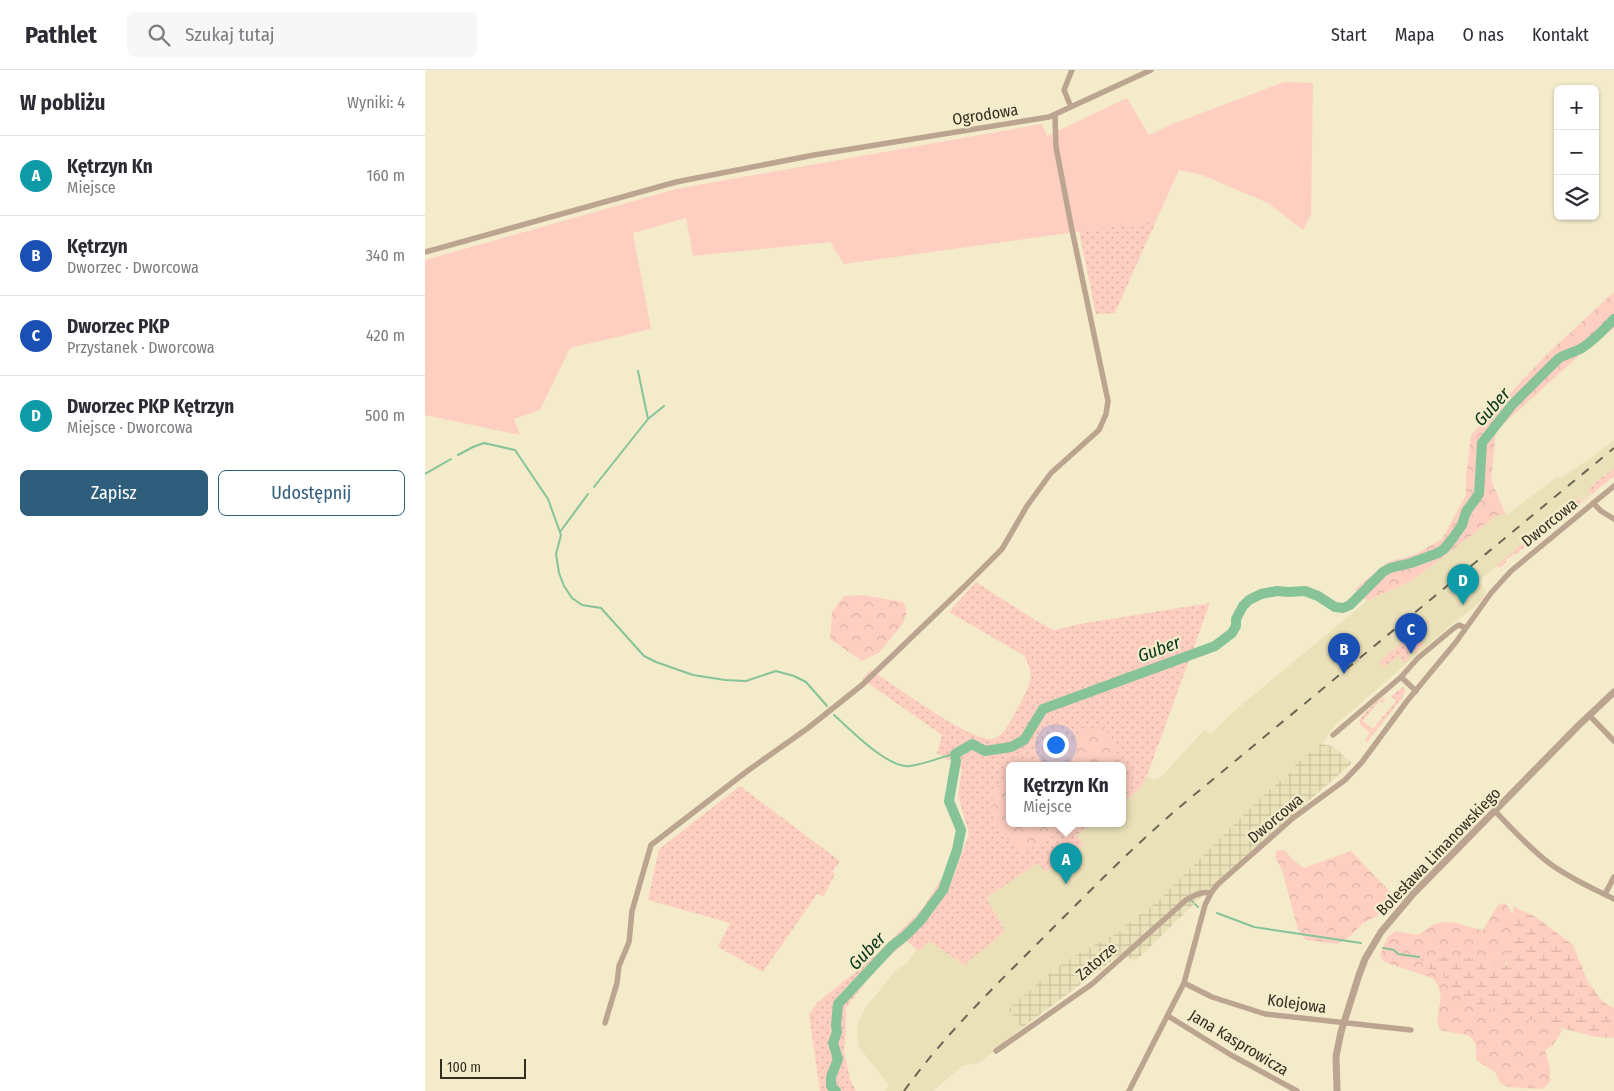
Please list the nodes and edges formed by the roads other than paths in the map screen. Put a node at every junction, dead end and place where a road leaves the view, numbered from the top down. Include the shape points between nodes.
1 (1072, 70) edge
2 (1151, 70) edge
3 (1071, 107) junction
4 (1055, 115) junction
5 (425, 252) edge
6 (1614, 486) edge
7 (1593, 504) junction
8 (1614, 520) edge
9 (1466, 628) junction
10 (1401, 677) junction
11 (1416, 691) junction
12 (1614, 692) edge
13 (1589, 715) junction
14 (1333, 734) dead end
15 (1614, 741) edge
16 (1495, 811) junction
17 (1614, 876) edge
18 (1211, 893) junction
19 (1605, 894) junction
20 (1614, 899) edge
21 (1185, 983) junction
22 (1168, 1016) junction
23 (1344, 1022) junction
24 (605, 1023) dead end
25 (1411, 1030) dead end
26 (996, 1051) dead end
27 (1129, 1091) edge
28 (1297, 1091) edge
29 (1337, 1091) edge

1 - 3 street via 1064,90
2 - 3 street, Ogrodowa
3 - 4 street, Ogrodowa
4 - 5 street, Ogrodowa via 814,155 676,182
4 - 24 street via 1056,147 1108,401 1099,430 1051,473 1002,549 862,685 651,845 632,911 629,942 619,966
6 - 7 street, Dworcowa
7 - 8 street
7 - 9 street, Dworcowa via 1505,576
9 - 10 street via 1459,625 1454,628
9 - 11 street, Dworcowa
10 - 11 street
10 - 14 street
11 - 18 street, Dworcowa via 1345,780 1293,818
12 - 13 street, Bolesława Limanowskiego
13 - 15 street
13 - 16 street, Bolesława Limanowskiego
16 - 19 street via 1549,863
16 - 23 street, Bolesława Limanowskiego via 1413,894 1381,932 1365,959
17 - 19 street
18 - 21 street, Dworcowa
18 - 26 street, Zatorze via 1199,892 1186,900 1092,984
19 - 20 street
21 - 22 street, Dworcowa
21 - 23 street, Kolejowa via 1212,997 1265,1014
22 - 27 street, Dworcowa
22 - 28 street, Jana Kasprowicza
23 - 25 street, Kolejowa
23 - 29 street, Bolesława Limanowskiego via 1337,1056

